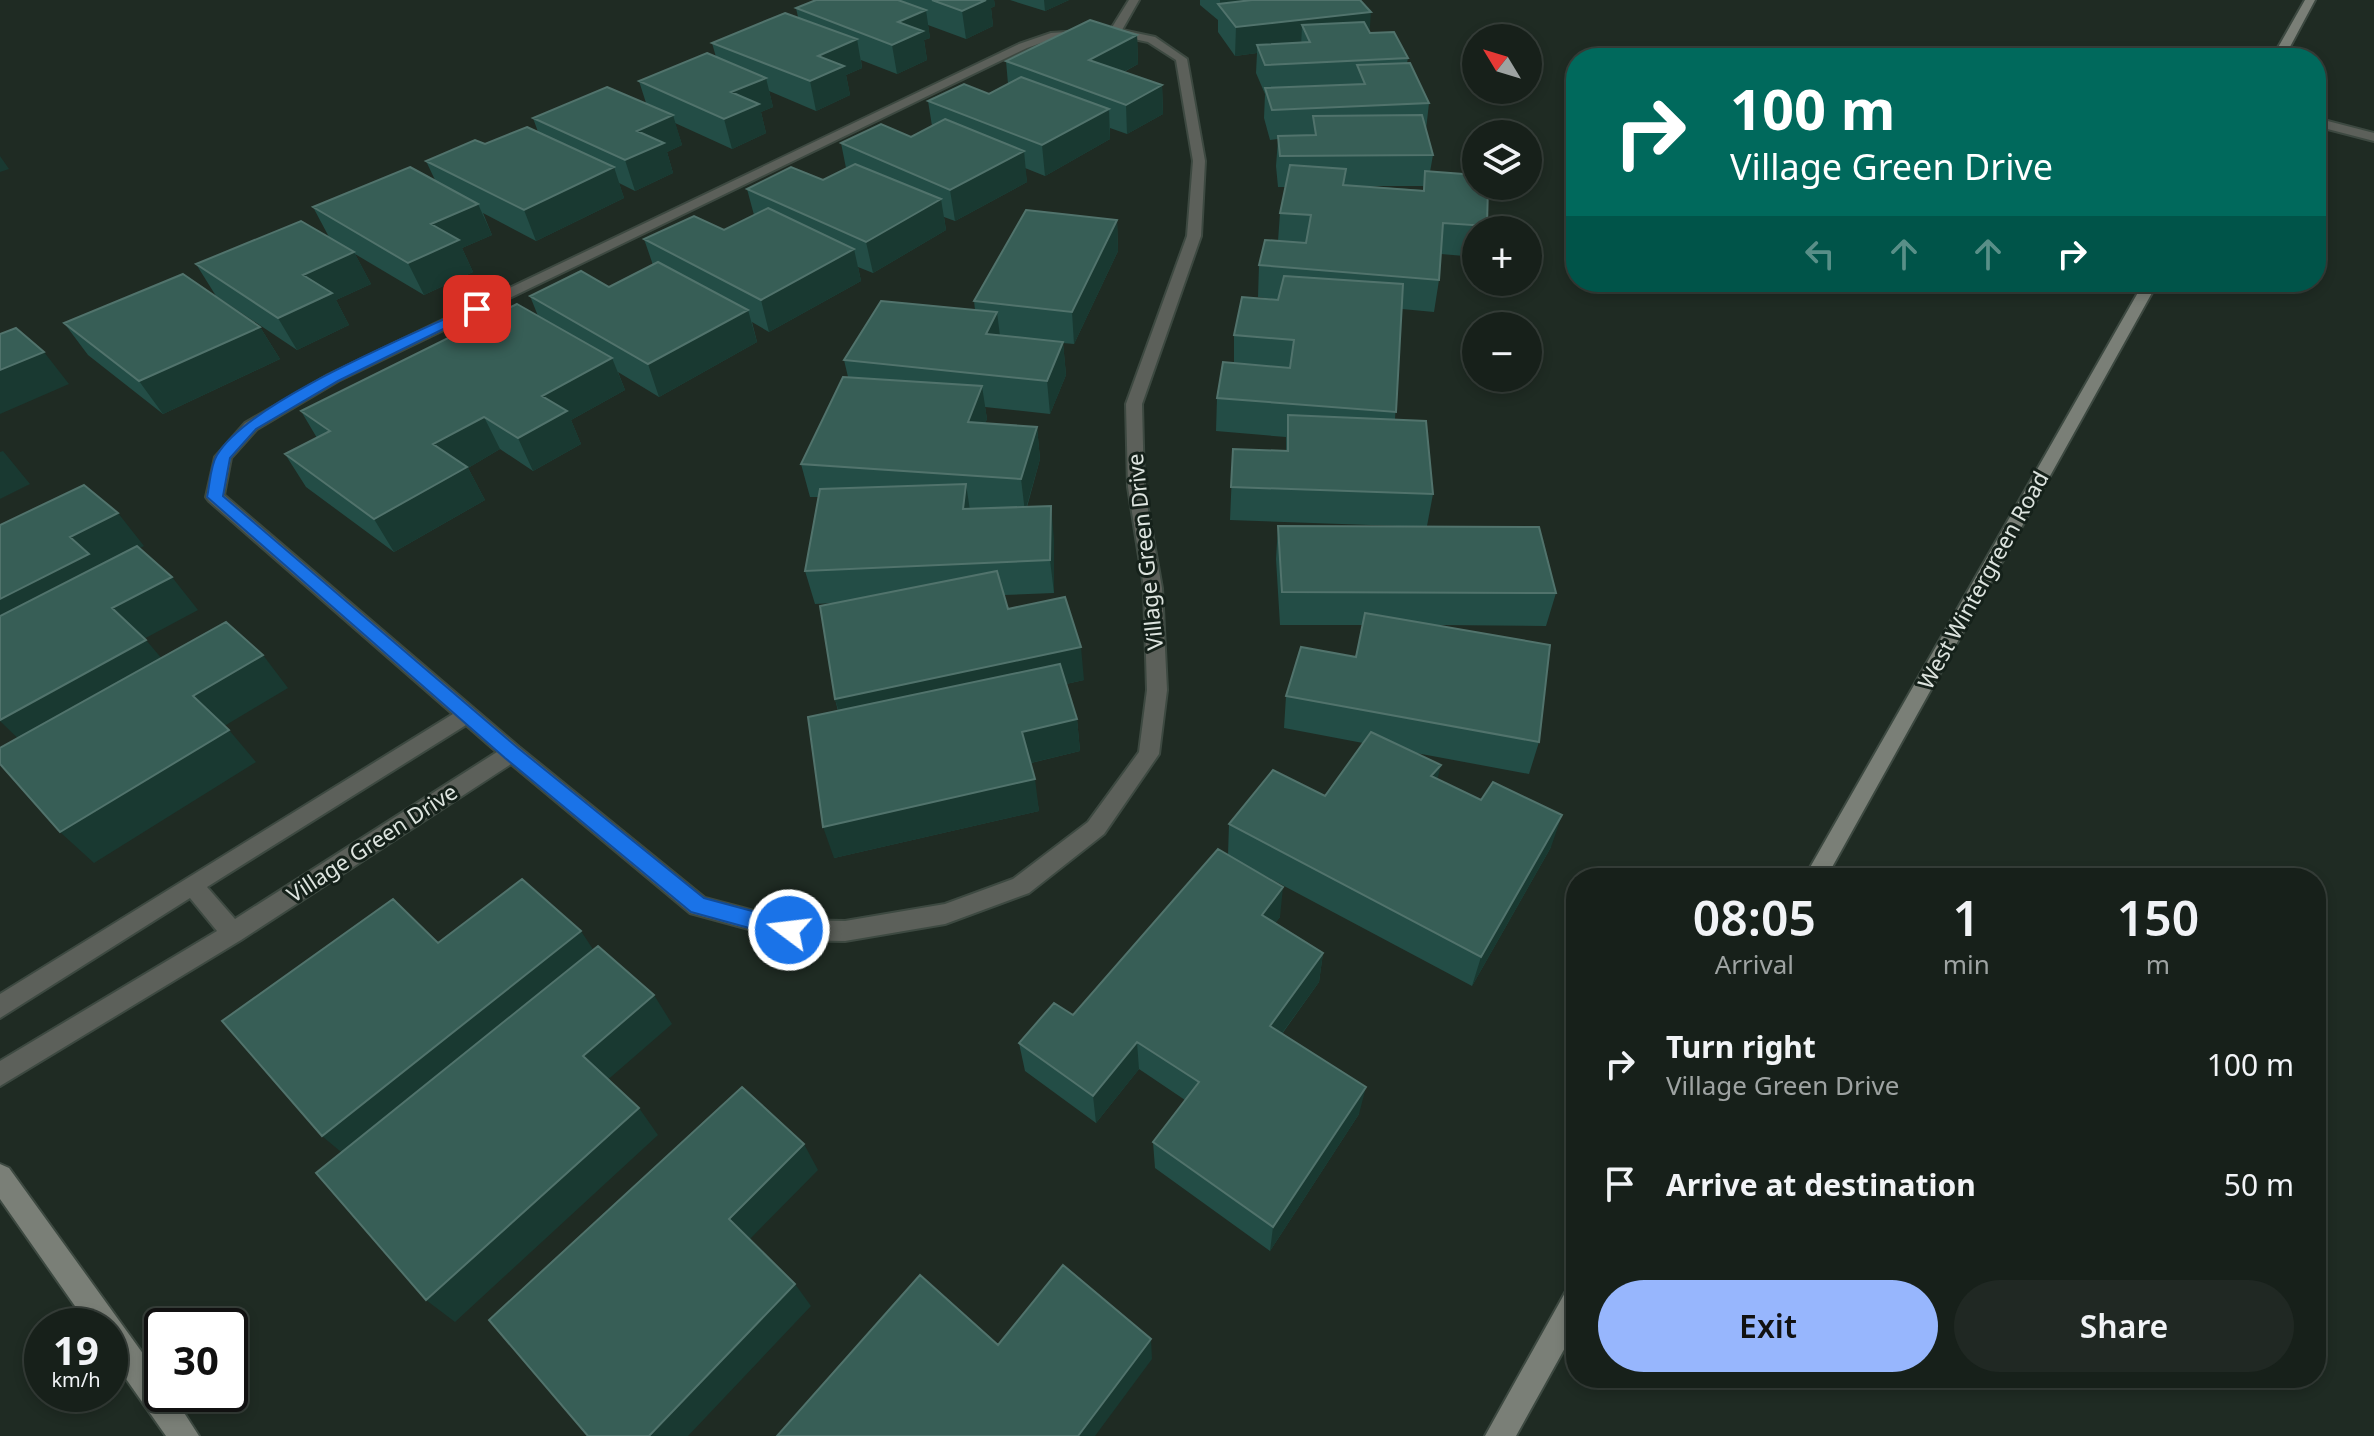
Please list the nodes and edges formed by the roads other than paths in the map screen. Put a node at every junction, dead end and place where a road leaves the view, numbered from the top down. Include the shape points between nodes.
1 (1134, 0) edge
2 (2310, 0) edge
3 (1115, 32) junction
4 (2284, 48) edge
5 (2326, 125) edge
6 (2374, 137) edge
7 (2145, 292) edge
8 (467, 715) junction
9 (512, 753) junction
10 (1821, 868) edge
11 (192, 885) junction
12 (233, 933) junction
13 (0, 1007) edge
14 (0, 1074) edge
15 (0, 1177) edge
16 (93, 1308) edge
17 (1566, 1319) edge
18 (128, 1357) edge
19 (184, 1436) edge
20 (1500, 1436) edge

1 - 3 street
2 - 4 main road
3 - 8 street, Village Green Drive via 1051,36 1023,46 333,378 251,426 223,457 215,497
3 - 9 street, Village Green Drive via 1151,39 1181,59 1199,161 1194,236 1134,404 1136,487 1153,588 1157,690 1149,754 1096,828 1021,886 945,914 845,931 789,930 698,906
5 - 6 street
7 - 10 main road, West Wintergreen Road
8 - 9 street, Village Green Drive
8 - 11 street
9 - 12 street, Village Green Drive
11 - 12 street
11 - 13 street
12 - 14 street, Village Green Drive
15 - 16 main road
17 - 20 main road
18 - 19 main road

